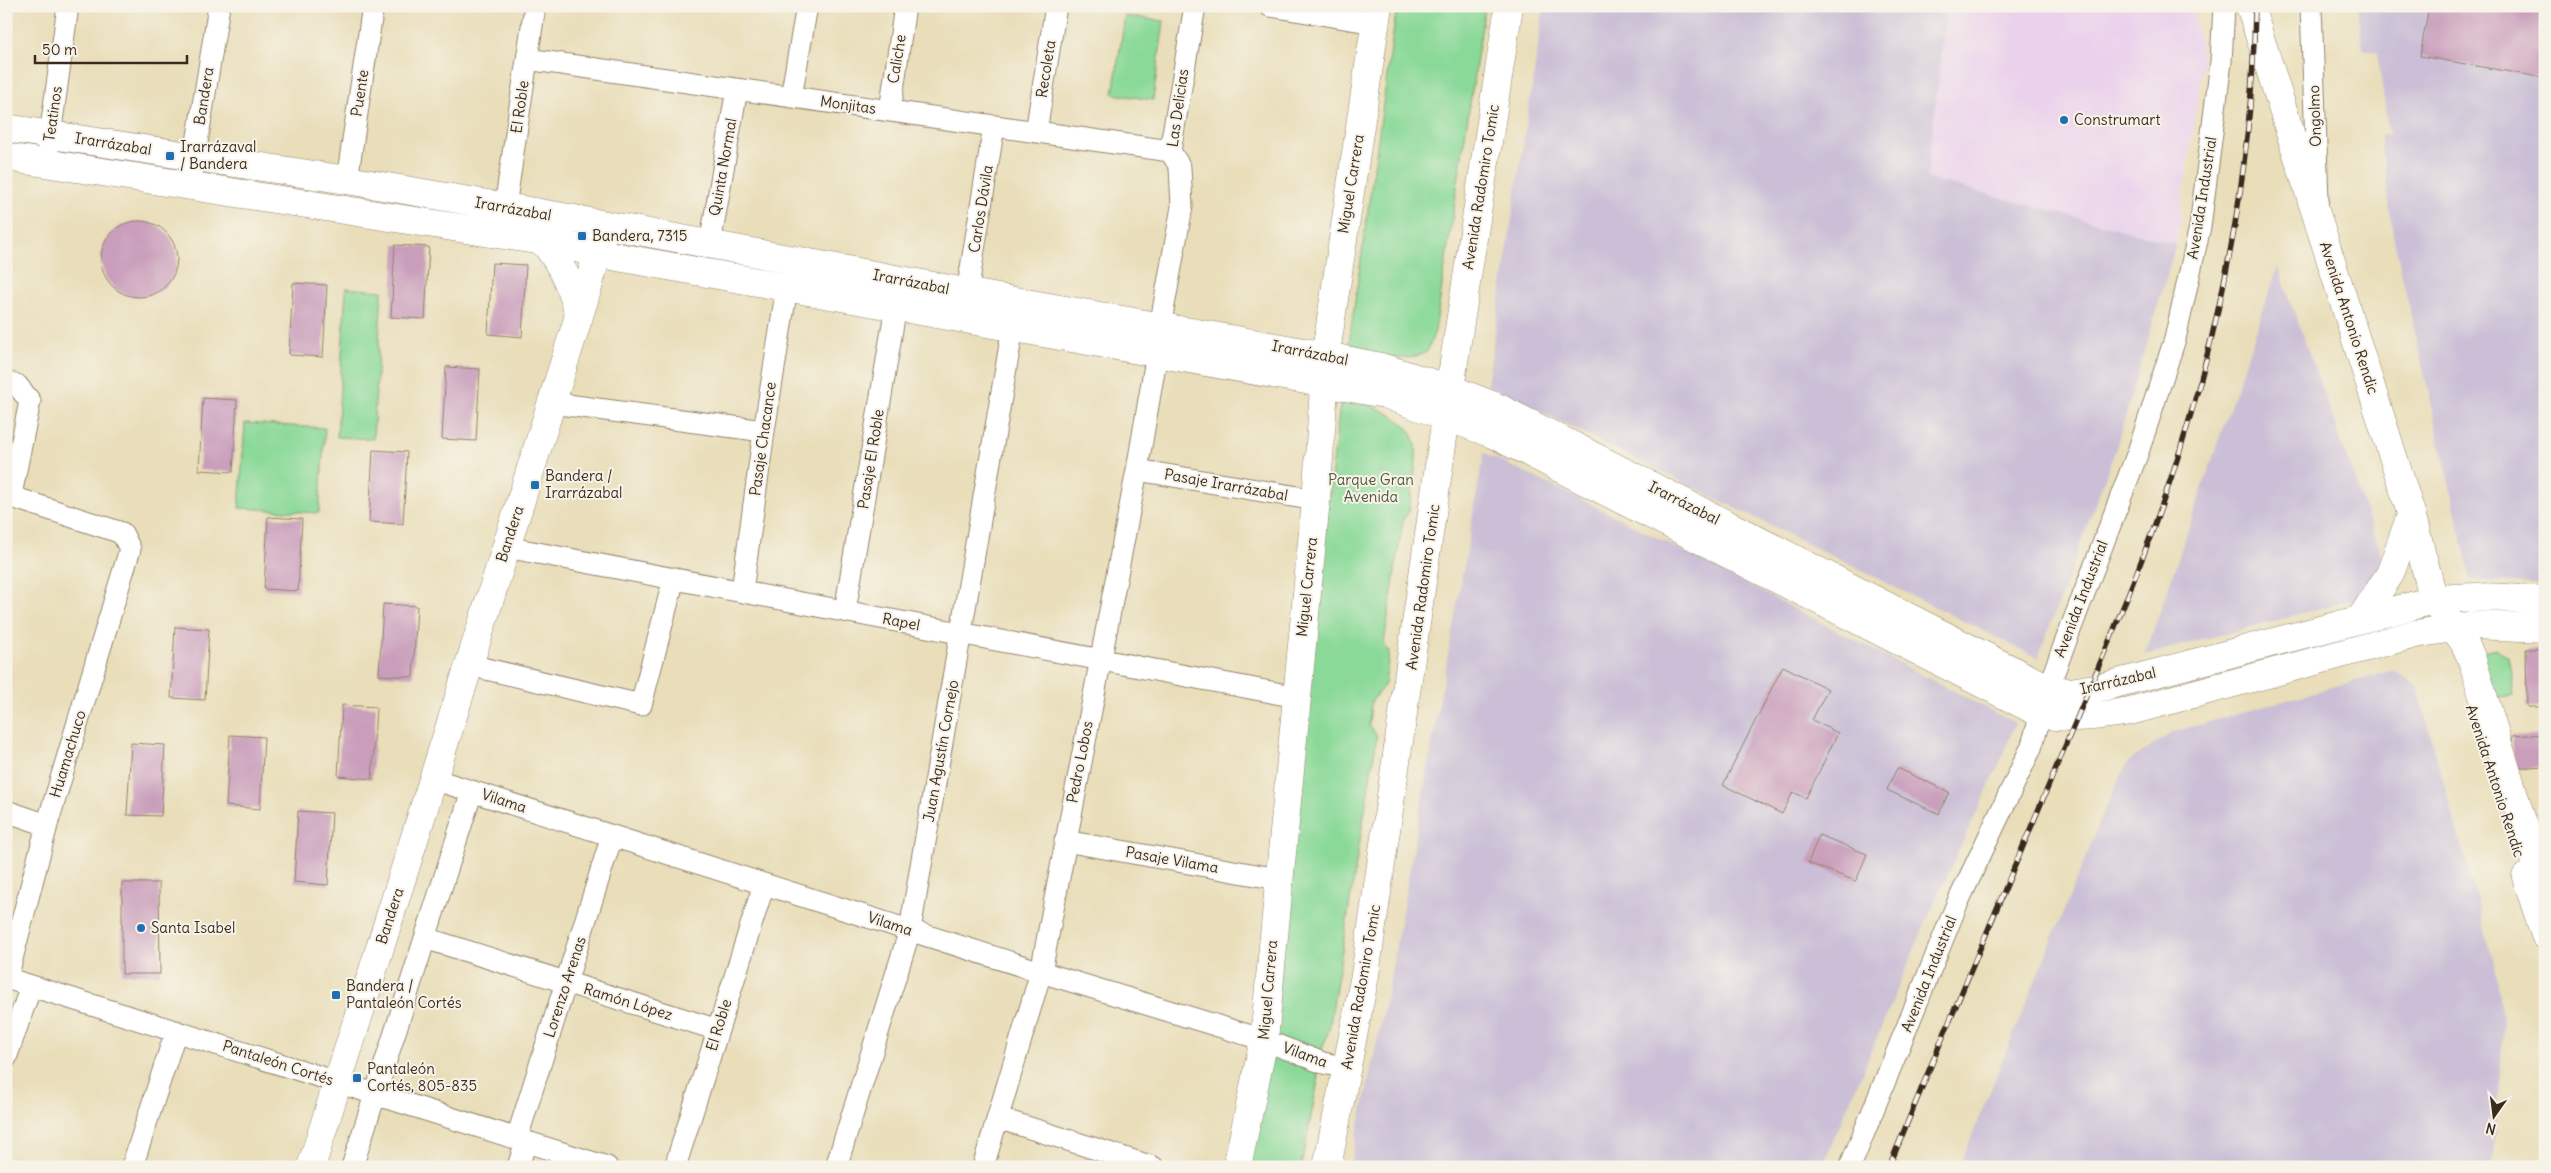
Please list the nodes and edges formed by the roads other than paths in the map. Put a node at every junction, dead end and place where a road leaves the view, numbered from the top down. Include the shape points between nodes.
1 (68, 6) edge
2 (219, 6) edge
3 (373, 6) edge
4 (534, 6) edge
5 (807, 6) edge
6 (905, 6) edge
7 (1056, 6) edge
8 (1195, 6) edge
9 (1270, 6) edge
10 (1510, 6) edge
11 (2224, 6) edge
12 (2250, 6) edge
13 (2311, 6) edge
14 (1377, 15) edge
15 (527, 59) junction
16 (737, 89) junction
17 (791, 97) junction
18 (890, 111) junction
19 (994, 126) junction
20 (6, 128) edge
21 (1036, 132) junction
22 (50, 134) junction
23 (1170, 151) junction
24 (194, 156) junction
25 (6, 157) edge
26 (46, 163) junction
27 (347, 180) junction
28 (190, 186) junction
29 (505, 207) junction
30 (604, 226) junction
31 (2320, 226) junction
32 (543, 241) junction
33 (710, 244) junction
34 (599, 253) junction
35 (787, 287) junction
36 (967, 293) junction
37 (896, 306) junction
38 (579, 317) junction
39 (1013, 327) junction
40 (1158, 340) junction
41 (1326, 356) junction
42 (1324, 382) junction
43 (12, 383) edge
44 (552, 403) junction
45 (1449, 403) junction
46 (764, 431) junction
47 (1136, 470) junction
48 (8, 495) edge
49 (1316, 500) junction
50 (2411, 513) junction
51 (506, 547) junction
52 (674, 578) junction
53 (742, 591) junction
54 (2434, 600) junction
55 (2545, 601) edge
56 (845, 611) junction
57 (2361, 618) junction
58 (2454, 627) junction
59 (2545, 628) edge
60 (961, 634) junction
61 (1100, 659) junction
62 (469, 665) junction
63 (1297, 697) junction
64 (2046, 702) junction
65 (433, 779) junction
66 (472, 791) junction
67 (6, 811) edge
68 (47, 825) junction
69 (612, 836) junction
70 (1065, 841) junction
71 (1278, 879) junction
72 (764, 884) junction
73 (2545, 894) edge
74 (910, 930) junction
75 (2545, 935) edge
76 (425, 938) junction
77 (1041, 972) junction
78 (6, 978) edge
79 (566, 983) junction
80 (31, 986) junction
81 (718, 1030) junction
82 (176, 1031) junction
83 (1264, 1040) junction
84 (6, 1058) edge
85 (1348, 1068) junction
86 (337, 1082) junction
87 (375, 1094) junction
88 (998, 1118) junction
89 (521, 1140) junction
90 (132, 1167) edge
91 (311, 1167) edge
92 (352, 1167) edge
93 (518, 1167) edge
94 (607, 1167) edge
95 (675, 1167) edge
96 (836, 1167) edge
97 (983, 1167) edge
98 (1153, 1167) edge
99 (1237, 1167) edge
100 (1327, 1167) edge
101 (1850, 1167) edge

1 - 22 street, Teatinos
2 - 24 street, Bandera
3 - 27 street, Puente
4 - 15 street, El Roble
5 - 17 street
6 - 18 street, Caliche
7 - 21 street, Recoleta
8 - 23 street, Las Delicias
9 - 14 street
10 - 45 main road, Avenida Radomiro Tomic
11 - 64 street, Avenida Industrial via 2221,62 2200,227 2175,339 2138,452 2054,672
12 - 31 main road, Avenida Antonio Rendic
13 - 31 street, Ongolmo
14 - 41 main road, Miguel Carrera
15 - 16 street, Monjitas
15 - 29 street, El Roble
16 - 17 street, Monjitas
16 - 33 street, Quinta Normal
17 - 18 street, Monjitas
18 - 19 street, Monjitas
19 - 21 street, Monjitas
19 - 36 street, Carlos Dávila
20 - 22 main road, Irarrázabal
21 - 23 street, Monjitas
22 - 24 main road, Irarrázabal
22 - 26 street, Teatinos
23 - 40 street, Las Delicias via 1180,167 1182,207
24 - 27 main road, Irarrázabal
24 - 28 street, Bandera
25 - 26 main road, Irarrázabal
26 - 28 main road, Irarrázabal
27 - 29 main road, Irarrázabal
28 - 32 main road, Irarrázabal
29 - 30 main road, Irarrázabal
30 - 33 main road, Irarrázabal
30 - 34 main road, Bandera
31 - 50 main road, Avenida Antonio Rendic
32 - 34 main road, Irarrázabal
32 - 38 main road via 564,270
33 - 36 main road, Irarrázabal
34 - 35 main road, Irarrázabal
34 - 38 main road, Bandera
35 - 37 main road, Irarrázabal
35 - 46 street, Pasaje Chacance
36 - 40 main road, Irarrázabal
37 - 39 main road, Irarrázabal
37 - 56 street, Pasaje El Roble
38 - 44 main road, Bandera
39 - 40 main road, Irarrázabal
39 - 60 street, Juan Agustín Cornejo
40 - 41 main road, Irarrázabal
40 - 42 main road, Irarrázabal
40 - 47 street, Pedro Lobos
41 - 42 main road, Miguel Carrera
41 - 45 main road, Irarrázabal via 1381,367
42 - 45 main road, Irarrázabal
42 - 49 main road, Miguel Carrera
43 - 48 street via 30,401
44 - 46 street
44 - 51 main road, Bandera
45 - 64 main road, Irarrázabal via 1499,408
45 - 85 main road, Avenida Radomiro Tomic
46 - 53 street, Pasaje Chacance
47 - 49 street, Pasaje Irarrázabal
47 - 61 street, Pedro Lobos
48 - 68 street, Huamachuco via 122,533 130,549
49 - 63 main road, Miguel Carrera
50 - 54 main road, Avenida Antonio Rendic
50 - 57 main road via 2390,574
51 - 52 street, Rapel
51 - 62 main road, Bandera
52 - 53 street, Rapel
52 - 62 street via 641,705
53 - 56 street, Rapel
54 - 55 main road, Irarrázabal via 2502,596
54 - 57 main road, Irarrázabal
54 - 58 main road, Avenida Antonio Rendic
56 - 60 street, Rapel
57 - 64 main road, Irarrázabal via 2107,686 2070,692
58 - 59 main road, Irarrázabal via 2508,625
58 - 64 main road, Irarrázabal via 2415,634 2130,711 2076,718
58 - 73 main road, Avenida Antonio Rendic via 2471,657
58 - 75 main road, Avenida Antonio Rendic via 2458,666
60 - 61 street, Rapel
60 - 74 street, Juan Agustín Cornejo
61 - 63 street, Rapel
61 - 70 street, Pedro Lobos
62 - 65 main road, Bandera
63 - 71 main road, Miguel Carrera
64 - 101 street, Avenida Industrial via 2031,748 1957,904
65 - 66 street, Vilama
65 - 86 main road, Bandera
66 - 69 street, Vilama
66 - 76 street
67 - 68 street
68 - 78 street, Huamachuco
69 - 72 street, Vilama
69 - 79 street, Lorenzo Arenas
70 - 71 street, Pasaje Vilama
70 - 77 street, Pedro Lobos
71 - 83 main road, Miguel Carrera
72 - 74 street, Vilama
72 - 81 street, El Roble
74 - 77 street, Vilama
74 - 96 street, Juan Agustín Cornejo
76 - 79 street, Ramón López
76 - 87 street
77 - 83 street, Vilama
77 - 88 street, Pedro Lobos
78 - 80 street, Pantaleón Cortés
79 - 81 street, Ramón López
79 - 89 street, Lorenzo Arenas
80 - 82 street, Pantaleón Cortés
80 - 84 street
81 - 95 street, El Roble
82 - 86 street, Pantaleón Cortés
82 - 90 street
83 - 85 street, Vilama
83 - 99 main road, Miguel Carrera
85 - 100 main road, Avenida Radomiro Tomic
86 - 87 street, Pantaleón Cortés
86 - 91 main road, Bandera
87 - 89 street, Pantaleón Cortés
87 - 92 street
88 - 97 street, Pedro Lobos
88 - 98 street
89 - 93 street, Lorenzo Arenas
89 - 94 street, Pantaleón Cortés

